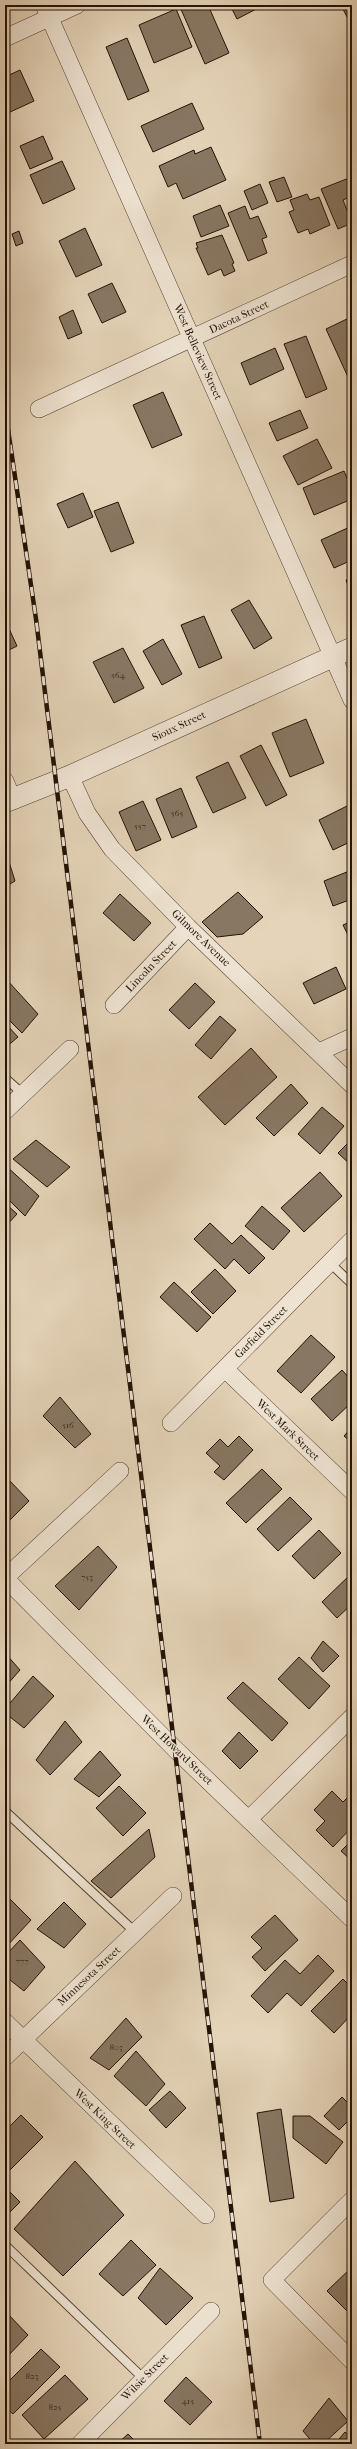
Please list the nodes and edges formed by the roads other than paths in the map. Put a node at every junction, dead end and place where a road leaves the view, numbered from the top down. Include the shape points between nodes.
1 (77, 5) edge
2 (47, 11) edge
3 (5, 38) edge
4 (352, 264) edge
5 (192, 339) junction
6 (39, 409) dead end
7 (352, 648) edge
8 (332, 657) junction
9 (352, 700) edge
10 (70, 776) junction
11 (8, 794) edge
12 (188, 926) junction
13 (114, 1005) dead end
14 (352, 1037) edge
15 (70, 1049) dead end
16 (319, 1052) junction
17 (5, 1078) edge
18 (352, 1085) edge
19 (23, 1094) junction
20 (5, 1111) edge
21 (352, 1240) edge
22 (330, 1263) junction
23 (352, 1284) edge
24 (224, 1369) junction
25 (171, 1423) dead end
26 (120, 1471) dead end
27 (352, 1491) edge
28 (5, 1578) edge
29 (352, 1717) edge
30 (5, 1811) edge
31 (249, 1819) junction
32 (173, 1896) dead end
33 (352, 1919) edge
34 (135, 1932) junction
35 (5, 2022) edge
36 (23, 2038) junction
37 (5, 2057) edge
38 (352, 2200) edge
39 (206, 2215) dead end
40 (5, 2245) edge
41 (211, 2311) dead end
42 (352, 2361) edge
43 (144, 2379) junction
44 (80, 2444) edge

1 - 2 street
2 - 3 street
2 - 5 street, West Belleview Street
4 - 5 street, Dacota Street
5 - 6 street, Dacota Street
5 - 8 street, West Belleview Street
7 - 8 street, Sioux Street
8 - 9 street, West Belleview Street
8 - 10 street, Sioux Street
10 - 11 street, Sioux Street
10 - 12 street, Gilmore Avenue via 87,813 112,849
12 - 13 street, Lincoln Street
12 - 16 street, Gilmore Avenue
14 - 16 street
15 - 19 street
16 - 18 street, Gilmore Avenue
17 - 19 lane
19 - 20 street
21 - 22 street, Garfield Street
22 - 23 lane
22 - 24 street, Garfield Street
24 - 25 street, Garfield Street
24 - 27 street, West Mark Street
26 - 28 street
28 - 31 street, West Howard Street via 174,1748
29 - 31 street
30 - 34 lane
31 - 33 street, West Howard Street
32 - 34 street, Minnesota Street
34 - 36 street, Minnesota Street
35 - 36 street, West King Street
36 - 37 street, Minnesota Street
36 - 39 street, West King Street
38 - 42 street via 272,2280
40 - 43 lane
41 - 43 street, Wilsie Street
43 - 44 street, Wilsie Street

